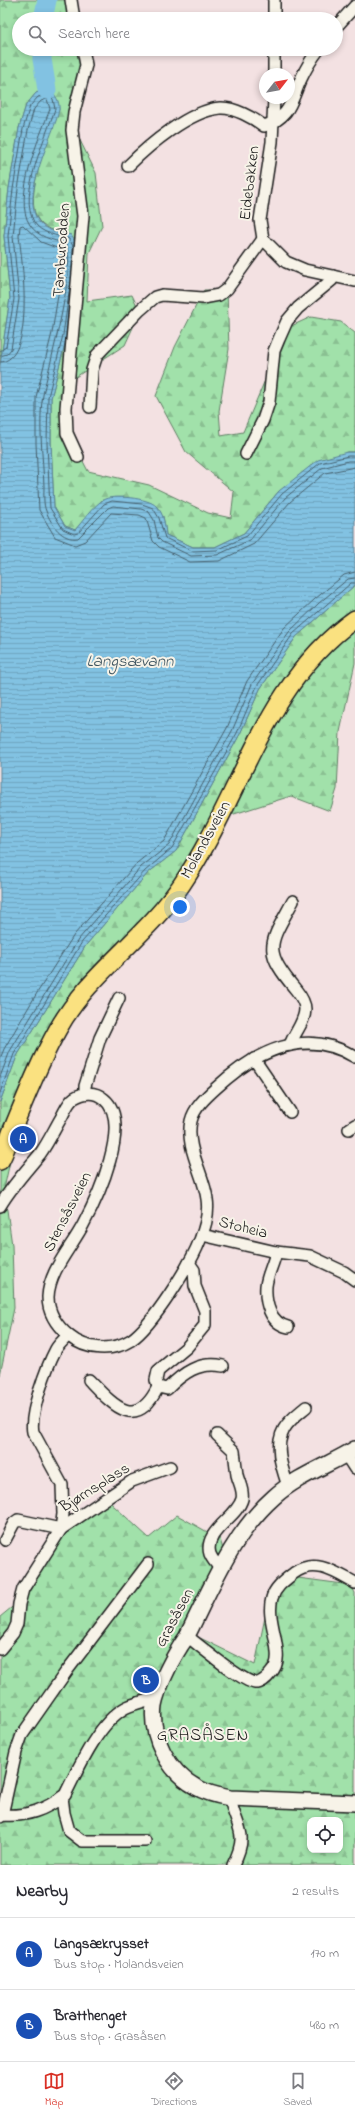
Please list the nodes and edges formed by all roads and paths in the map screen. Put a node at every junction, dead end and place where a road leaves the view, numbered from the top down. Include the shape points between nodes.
1 (71, 0) edge
2 (274, 0) edge
3 (355, 6) edge
4 (73, 12) edge
5 (274, 12) edge
6 (343, 19) edge
7 (84, 56) edge
8 (274, 56) edge
9 (315, 56) edge
10 (274, 68) edge
11 (273, 104) edge
12 (268, 125) junction
13 (128, 166) dead end
14 (263, 240) junction
15 (333, 276) junction
16 (355, 280) edge
17 (90, 407) dead end
18 (246, 454) dead end
19 (78, 457) dead end
20 (355, 619) edge
21 (293, 901) dead end
22 (118, 998) dead end
23 (290, 1045) junction
24 (355, 1057) edge
25 (254, 1059) junction
26 (85, 1093) junction
27 (290, 1112) dead end
28 (2, 1146) edge
29 (0, 1162) edge
30 (0, 1206) edge
31 (202, 1235) junction
32 (276, 1252) junction
33 (189, 1263) junction
34 (355, 1280) edge
35 (288, 1327) dead end
36 (68, 1335) junction
37 (222, 1366) dead end
38 (89, 1380) dead end
39 (158, 1386) junction
40 (306, 1407) dead end
41 (217, 1435) dead end
42 (350, 1452) edge
43 (170, 1468) dead end
44 (355, 1469) edge
45 (288, 1486) junction
46 (61, 1529) junction
47 (5, 1540) dead end
48 (148, 1564) dead end
49 (221, 1569) junction
50 (355, 1583) edge
51 (188, 1636) junction
52 (0, 1648) edge
53 (157, 1697) junction
54 (62, 1797) junction
55 (230, 1798) junction
56 (355, 1803) edge
57 (1, 1816) edge
58 (145, 1841) dead end
59 (233, 1865) edge

1 - 4 street
2 - 5 street
3 - 6 street
7 - 19 street, Tamburodden via 86,65 72,130 83,216 66,408 67,433
8 - 10 street
9 - 12 street via 300,79 291,106
11 - 12 street, Eidebakken
12 - 13 street via 228,108 211,110 162,135
12 - 14 street, Eidebakken via 272,142 260,220
14 - 15 street, Eidebakken via 286,262 305,270
14 - 17 street via 227,289 219,295 204,298 162,295 154,297 140,310 97,355 92,370
15 - 16 street, Eidebakken
15 - 18 street via 332,280 298,308 287,321 274,351 268,402 263,420
20 - 28 main road, Molandsveien via 322,647 285,693 200,855 170,901 88,988 71,1010 40,1063
21 - 23 street via 276,932 272,951 275,962 306,1007
22 - 26 street via 100,1038
23 - 24 street, Stensåsveien via 322,1043
23 - 25 street, Stensåsveien
25 - 27 street
25 - 31 street, Stensåsveien via 205,1099 190,1123 194,1155 207,1197 208,1208
26 - 30 street via 70,1102 42,1151
26 - 36 street, Stensåsveien via 93,1092 107,1100 115,1116 116,1131 105,1174 49,1286 49,1307 52,1317
28 - 29 main road, Molandsveien
31 - 32 street, Stoheia
31 - 33 street, Stensåsveien
32 - 34 street, Stoheia via 310,1256
32 - 35 street, Stoheia via 266,1284 266,1294 274,1320 280,1326
33 - 36 street, Stensåsveien via 169,1294 142,1329 129,1341 108,1348 96,1348 75,1341
33 - 39 street via 194,1270 195,1286 205,1311 205,1325 187,1347 158,1371
36 - 46 street, Bjørnsplass via 56,1349 34,1408 32,1424 33,1432 62,1485
37 - 39 street via 203,1365 178,1378 167,1389
38 - 39 street via 112,1404 132,1411 140,1409 151,1400
40 - 45 street via 284,1427 280,1438 279,1455
41 - 49 street via 234,1451 237,1477 242,1490 242,1500 218,1529 209,1546 210,1554
42 - 44 street
42 - 45 street, Grasåsen
43 - 46 street, Bjørnsplass via 132,1481
45 - 49 street, Grasåsen via 255,1517 239,1537
46 - 47 street via 18,1520
46 - 52 street, Bjørnsplass via 23,1589 17,1624
48 - 57 street via 22,1734
49 - 51 street, Grasåsen
50 - 51 street via 319,1566 310,1566 298,1570 278,1587 272,1596 270,1608 277,1652 276,1662 274,1671 258,1683 236,1673
51 - 53 street, Grasåsen via 179,1647
53 - 54 street via 125,1708 113,1718 98,1735
53 - 55 street, Grasåsen via 155,1732 170,1763 182,1777 196,1787
54 - 57 street via 27,1815
54 - 58 street via 69,1832 82,1842
55 - 56 street, Grasåsen
55 - 59 street via 241,1833 241,1849

